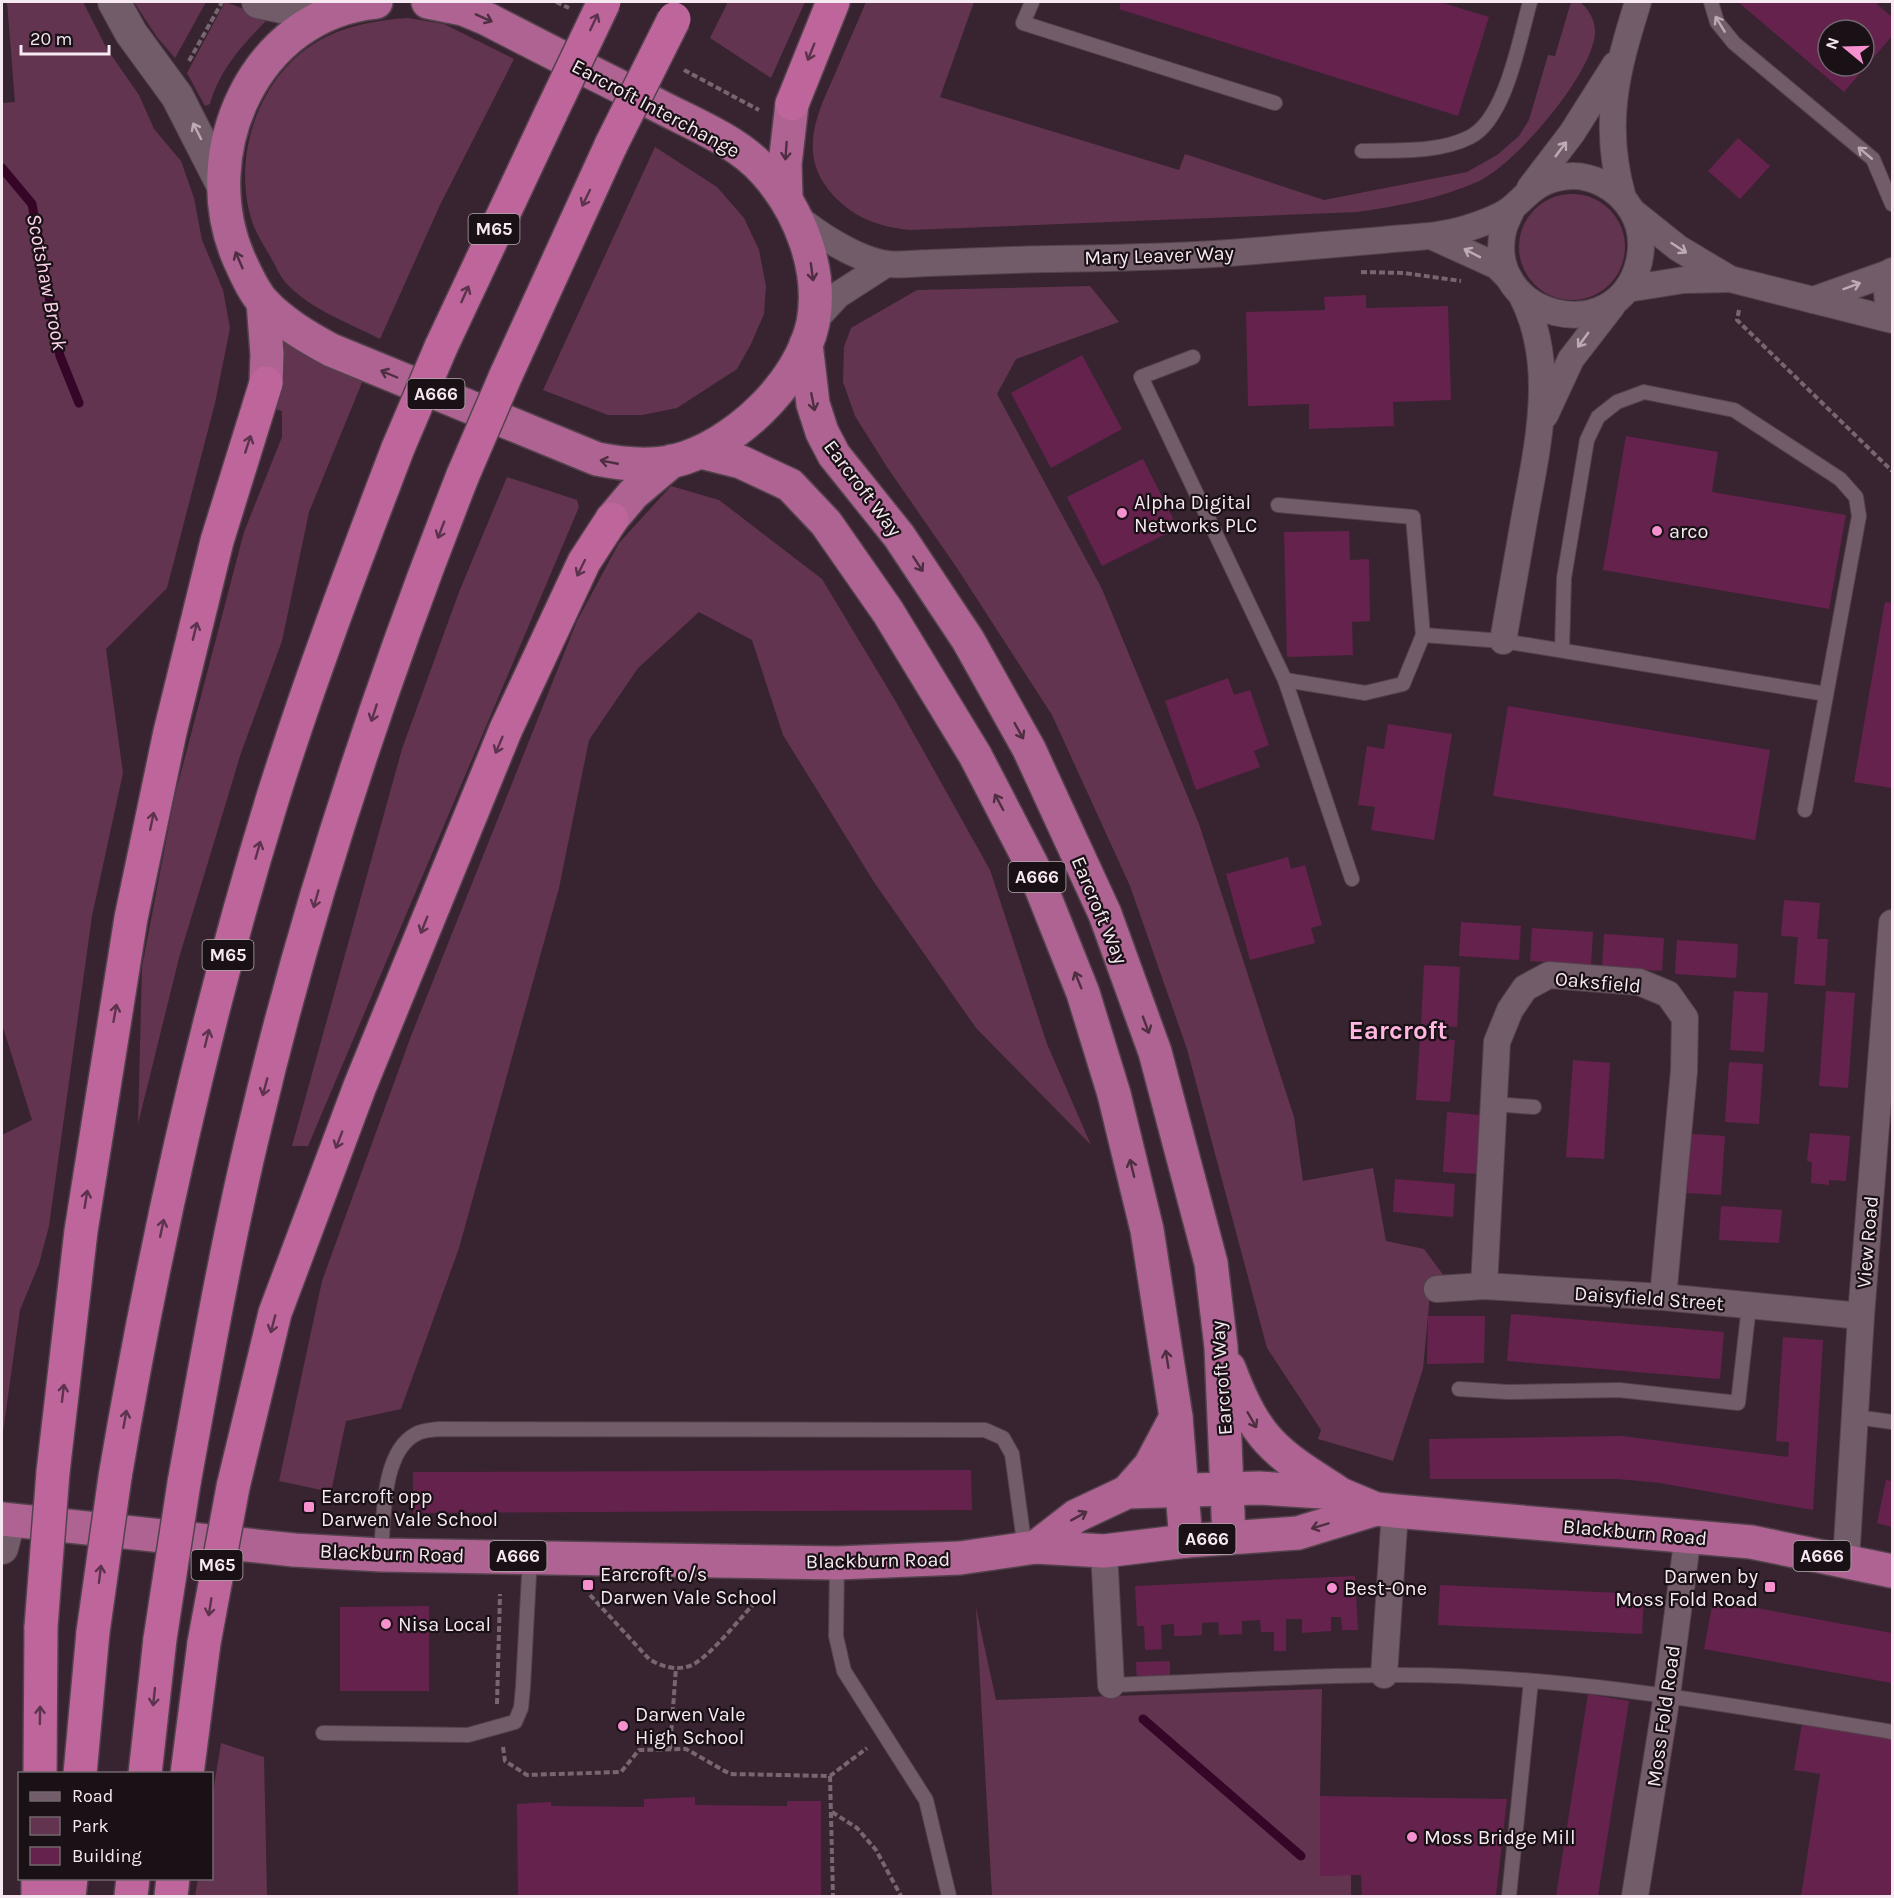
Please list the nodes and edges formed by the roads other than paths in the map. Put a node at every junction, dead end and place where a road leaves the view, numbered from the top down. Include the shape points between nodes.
1 (114, 2) edge
2 (258, 2) edge
3 (368, 2) edge
4 (428, 2) edge
5 (833, 2) edge
6 (1032, 2) edge
7 (1530, 2) edge
8 (1637, 2) edge
9 (1711, 2) edge
10 (590, 7) edge
11 (679, 10) edge
12 (329, 12) junction
13 (1620, 57) junction
14 (1275, 103) dead end
15 (1362, 151) dead end
16 (222, 184) junction
17 (1518, 202) junction
18 (1893, 204) edge
19 (1628, 205) junction
20 (791, 206) junction
21 (1431, 236) junction
22 (886, 264) junction
23 (1892, 271) edge
24 (1737, 281) junction
25 (1516, 287) junction
26 (1624, 292) junction
27 (1813, 300) junction
28 (263, 302) junction
29 (1893, 313) edge
30 (1893, 320) edge
31 (809, 333) junction
32 (1193, 357) dead end
33 (1541, 426) junction
34 (686, 457) junction
35 (1278, 504) dead end
36 (1423, 634) junction
37 (1503, 641) junction
38 (1562, 650) junction
39 (1286, 680) junction
40 (1826, 693) junction
41 (1805, 810) dead end
42 (1352, 879) dead end
43 (1893, 923) edge
44 (1494, 1104) junction
45 (1534, 1107) dead end
46 (1484, 1286) junction
47 (1437, 1289) dead end
48 (1663, 1297) junction
49 (1749, 1306) junction
50 (1861, 1316) junction
51 (1221, 1347) junction
52 (1459, 1389) dead end
53 (1176, 1417) junction
54 (1856, 1417) junction
55 (1893, 1422) edge
56 (1225, 1489) junction
57 (1182, 1490) junction
58 (1127, 1492) junction
59 (1338, 1492) junction
60 (1385, 1510) junction
61 (4, 1529) edge
62 (1688, 1535) junction
63 (1229, 1537) junction
64 (1186, 1540) junction
65 (1030, 1548) junction
66 (1104, 1551) junction
67 (381, 1555) junction
68 (530, 1556) junction
69 (1846, 1561) junction
70 (837, 1563) junction
71 (1893, 1571) edge
72 (1384, 1675) junction
73 (1531, 1681) junction
74 (1111, 1685) joint
75 (1667, 1695) junction
76 (1893, 1732) edge
77 (323, 1733) dead end
78 (40, 1772) edge
79 (80, 1772) edge
80 (145, 1772) edge
81 (187, 1772) edge
82 (38, 1880) edge
83 (71, 1880) edge
84 (134, 1880) edge
85 (173, 1880) edge
86 (38, 1896) edge
87 (69, 1896) edge
88 (132, 1896) edge
89 (171, 1896) edge
90 (949, 1896) edge
91 (1509, 1896) edge
92 (1635, 1896) edge

16 -> 1 street via 177,96 131,33
2 - 12 street
3 - 12 highway, A666
4 -> 20 highway, Earcroft Interchange / A666 via 487,19 697,126 764,170
5 -> 20 highway via 790,112
6 - 14 lane via 1023,22
7 - 15 lane via 1502,95 1472,137 1428,147
8 - 13 street
18 -> 9 lane via 1873,159 1734,43 1717,22
79 -> 10 highway, M65, bridge via 93,1632 139,1340 172,1176 223,972 276,786 398,448 551,113
11 -> 80 highway, M65, bridge via 611,145 463,476 381,692 295,969 222,1275 160,1638
12 - 16 highway, A666 via 275,53 254,79 236,112 225,150
17 -> 13 street via 1572,134
13 - 19 street via 1612,146
28 -> 16 highway, A666 via 234,248 225,217
17 - 19 street via 1542,182 1563,176 1585,177 1605,184
17 - 21 street, Mary Leaver Way via 1467,228
17 - 25 street via 1503,231 1502,255
19 -> 24 street via 1678,248
19 - 26 street via 1640,231 1641,252 1637,271
20 - 22 street, Mary Leaver Way via 831,242
20 -> 31 highway, Earcroft Interchange / A666 via 809,250 814,286
21 - 22 street, Mary Leaver Way via 1231,253
25 -> 21 street, Mary Leaver Way via 1497,266
22 - 31 street via 838,295
27 -> 23 street
23 - 29 street via 1887,297
24 - 26 street via 1684,280
24 - 27 street
25 - 26 street via 1540,309 1561,315 1583,315 1603,308
25 - 33 street via 1534,324
26 -> 33 street via 1594,325 1571,359
27 - 30 street
34 -> 28 highway, A666 via 625,465 571,450 331,350 293,328
78 -> 28 highway, bridge via 41,1627 53,1472 81,1231 131,918 170,732 217,541 266,383
31 - 34 highway, Earcroft Interchange / A666 via 793,372 766,405
31 -> 51 highway, Earcroft Way / A666 via 813,404 822,432 834,455 899,536 968,640 1029,749 1105,914 1155,1052 1211,1263
32 - 39 lane via 1141,377
33 - 37 street
53 -> 34 highway, A666 via 1147,1230 1114,1094 1083,993 1032,865 975,755 888,612 826,523 790,485 741,462
34 -> 81 highway, Earcroft Interchange / M65, bridge via 633,494 584,562 506,729 360,1086 275,1313 233,1487 204,1643
35 - 36 lane via 1413,517
36 - 37 lane
36 - 39 lane via 1403,684 1365,693
37 - 38 lane
38 - 40 lane
38 - 40 lane via 1564,578 1587,440 1598,417 1617,402 1644,392 1734,410 1839,479 1856,497 1859,516
39 - 42 lane
40 - 41 lane
43 - 50 street, View Road
44 - 45 lane
44 - 46 street, Oaksfield
44 - 48 street, Oaksfield via 1497,1042 1510,1010 1525,988 1549,975 1639,982 1668,994 1685,1017 1684,1071
46 - 47 street, Daisyfield Street
46 - 48 street, Daisyfield Street
48 - 49 street, Daisyfield Street
49 - 50 street, Daisyfield Street
49 - 52 lane via 1738,1403 1619,1390
50 - 54 street, View Road
51 - 56 highway, Earcroft Way / A666
51 -> 59 highway via 1244,1405 1266,1441
53 - 57 highway, A666
53 - 58 highway via 1150,1466
54 - 55 lane
54 - 69 street, View Road
56 - 57 highway, Blackburn Road / A666
56 - 59 highway, Blackburn Road / A666
56 - 63 highway, Earcroft Way / A666
57 - 58 highway, Blackburn Road / A666
57 - 64 highway, A666
65 -> 58 highway, Blackburn Road / A666 via 1076,1516
59 - 60 highway, Blackburn Road / A666
60 - 62 highway, Blackburn Road / A666
60 -> 63 highway, Blackburn Road / A666 via 1298,1533
60 - 72 street
61 - 67 highway, Blackburn Road / A666
62 - 69 highway, Blackburn Road / A666 via 1751,1542
62 - 75 street, Moss Fold Road
63 - 64 highway, Blackburn Road / A666
64 - 66 highway, Blackburn Road / A666
65 - 66 highway, Blackburn Road / A666
65 - 67 lane via 1012,1454 1003,1438 985,1430 439,1429 416,1433 399,1449 390,1468
65 - 70 highway, Blackburn Road / A666 via 960,1558
66 - 74 street
67 - 68 highway, Blackburn Road / A666
68 - 70 highway, Blackburn Road / A666
68 - 77 lane via 521,1708 515,1722 468,1735
69 - 71 highway, Blackburn Road / A666
70 - 90 lane via 837,1636 844,1671 926,1800
72 - 73 lane
72 - 74 lane
73 - 75 lane
73 - 91 lane
75 - 76 lane
75 - 92 street, Moss Fold Road
82 - 86 highway
83 - 87 highway
84 - 88 highway
85 - 89 highway

